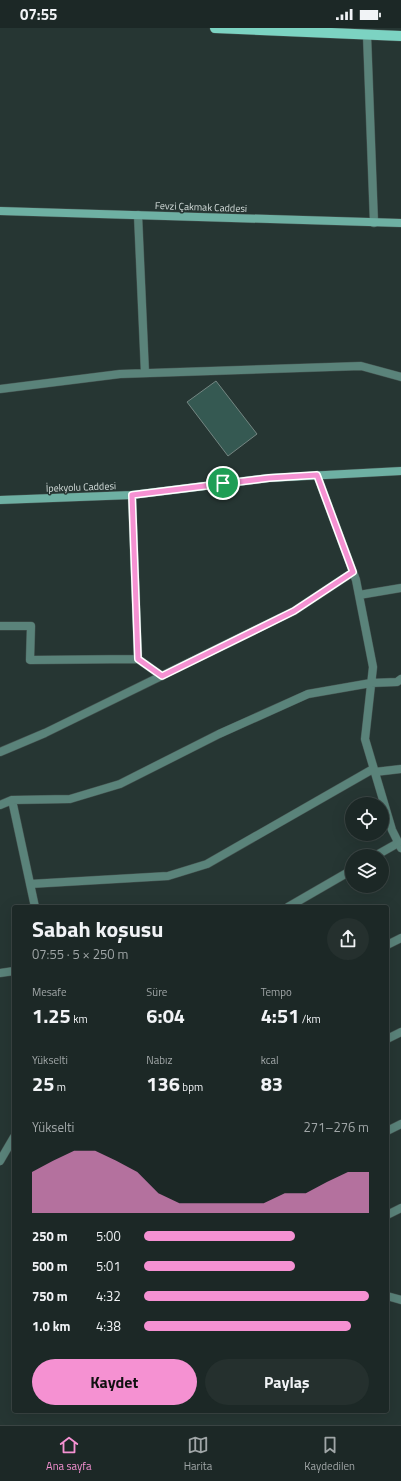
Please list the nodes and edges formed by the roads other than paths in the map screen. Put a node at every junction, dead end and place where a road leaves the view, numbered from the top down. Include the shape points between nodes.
1 (215, 28) edge
2 (367, 35) junction
3 (401, 36) edge
4 (0, 211) edge
5 (138, 215) junction
6 (374, 223) junction
7 (401, 223) edge
8 (145, 373) junction
9 (401, 377) edge
10 (0, 390) edge
11 (401, 471) edge
12 (317, 475) junction
13 (132, 495) junction
14 (0, 500) edge
15 (353, 572) junction
16 (401, 588) edge
17 (359, 595) junction
18 (0, 626) edge
19 (138, 659) junction
20 (162, 676) junction
21 (401, 679) edge
22 (372, 683) junction
23 (0, 752) edge
24 (401, 769) edge
25 (374, 771) junction
26 (12, 800) junction
27 (0, 805) edge
28 (400, 846) edge
29 (389, 850) edge
30 (345, 874) edge
31 (30, 884) junction
32 (34, 905) edge
33 (291, 905) edge
34 (401, 938) edge
35 (389, 944) edge
36 (12, 972) edge
37 (0, 973) edge
38 (401, 1032) edge
39 (389, 1038) edge
40 (401, 1124) edge
41 (389, 1130) edge
42 (12, 1140) edge
43 (0, 1161) edge
44 (401, 1208) edge
45 (389, 1214) edge
46 (389, 1297) edge
47 (401, 1300) edge

1 - 2 main road
2 - 3 main road
2 - 6 street
4 - 5 street, Fevzi Çakmak Caddesi
5 - 6 street, Fevzi Çakmak Caddesi
5 - 8 street
6 - 7 street, Fevzi Çakmak Caddesi
8 - 9 street via 361,366
8 - 10 street
11 - 12 street, İpekyolu Caddesi
12 - 13 street, İpekyolu Caddesi via 269,478
12 - 15 street
13 - 14 street, İpekyolu Caddesi
13 - 19 street
15 - 17 street
15 - 20 street via 294,611
16 - 17 street
17 - 22 street via 373,667
18 - 19 street via 31,626 30,660
19 - 20 street
20 - 23 street
21 - 22 street via 397,682
22 - 25 street via 365,739
22 - 26 street via 308,694 219,734 120,784 70,798
24 - 25 street
25 - 28 street via 392,830
25 - 31 street via 206,864 168,876
26 - 27 street
26 - 31 street
28 - 29 street
30 - 33 street
31 - 32 street
34 - 35 street
36 - 37 street
38 - 39 street
40 - 41 street
42 - 43 street
44 - 45 street
46 - 47 street

